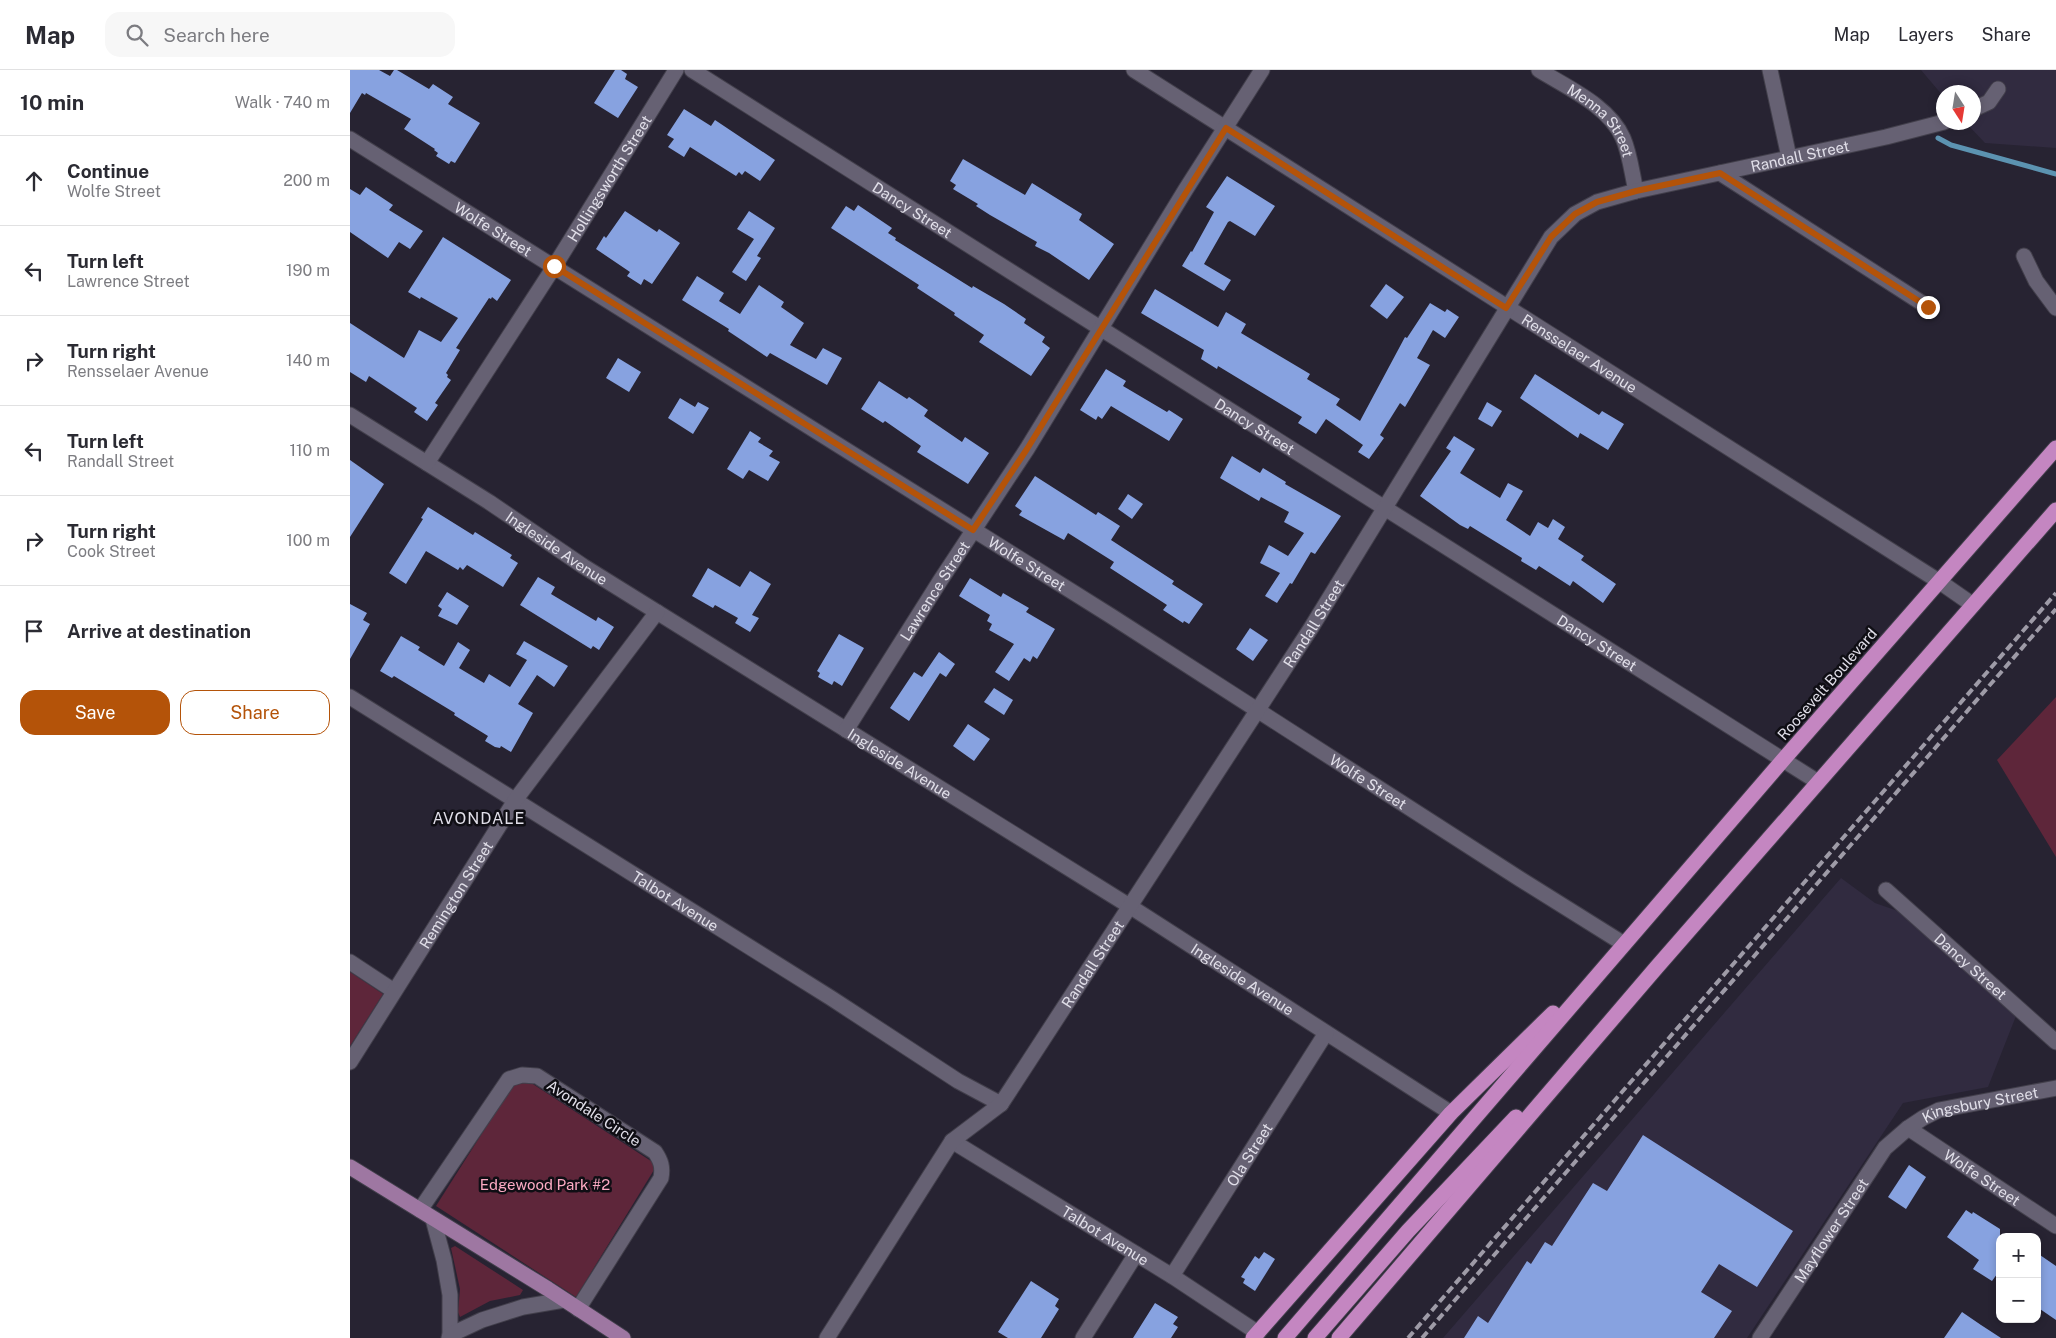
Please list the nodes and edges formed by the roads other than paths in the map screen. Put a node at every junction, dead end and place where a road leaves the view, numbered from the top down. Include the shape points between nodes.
1 (676, 70) edge
2 (692, 70) edge
3 (1262, 70) edge
4 (1539, 70) edge
5 (1770, 70) edge
6 (1141, 72) edge
7 (1998, 88) dead end
8 (1981, 106) edge
9 (1936, 124) edge
10 (1226, 128) junction
11 (350, 139) edge
12 (1790, 157) junction
13 (1720, 173) junction
14 (1636, 191) junction
15 (2024, 256) dead end
16 (554, 266) junction
17 (1928, 307) dead end
18 (1506, 308) junction
19 (2056, 308) edge
20 (1100, 328) junction
21 (350, 415) edge
22 (2056, 448) edge
23 (427, 463) junction
24 (1385, 508) junction
25 (2056, 510) edge
26 (973, 530) junction
27 (1940, 582) junction
28 (1973, 605) junction
29 (657, 612) junction
30 (350, 697) edge
31 (1258, 710) junction
32 (846, 730) junction
33 (1783, 760) junction
34 (1818, 782) junction
35 (516, 800) junction
36 (1886, 890) dead end
37 (1131, 907) junction
38 (1624, 944) junction
39 (350, 962) edge
40 (1656, 968) junction
41 (394, 991) junction
42 (1326, 1033) junction
43 (2056, 1042) edge
44 (350, 1062) edge
45 (2056, 1088) edge
46 (1001, 1104) junction
47 (1451, 1113) junction
48 (1908, 1128) junction
49 (952, 1141) junction
50 (350, 1167) edge
51 (420, 1210) junction
52 (433, 1219) junction
53 (2056, 1226) edge
54 (1136, 1254) junction
55 (1172, 1276) junction
56 (564, 1300) junction
57 (578, 1309) junction
58 (1255, 1335) edge
59 (450, 1337) edge
60 (623, 1338) edge
61 (827, 1338) edge
62 (1083, 1338) edge
63 (1285, 1338) edge
64 (1315, 1338) edge
65 (1339, 1338) edge
66 (1760, 1338) edge

1 - 16 street, Hollingsworth Street
2 - 20 street, Dancy Street
3 - 10 street, Lawrence Street
4 - 14 street, Menna Street via 1604,112 1615,123 1624,140
5 - 12 street
6 - 10 street, Rensselaer Avenue
7 - 8 street via 1989,102
9 - 12 street, Randall Street
10 - 18 street, Rensselaer Avenue
10 - 20 street, Lawrence Street
11 - 16 street, Wolfe Street
12 - 13 street, Randall Street
13 - 14 street, Randall Street
13 - 17 street
14 - 18 street, Randall Street via 1597,202 1575,214 1551,237
15 - 19 street via 2036,281
16 - 23 street, Hollingsworth Street
16 - 26 street, Wolfe Street
18 - 24 street, Randall Street
18 - 27 street, Rensselaer Avenue
20 - 24 street, Dancy Street
20 - 26 street, Lawrence Street via 1027,449
21 - 23 street, Ingleside Avenue
22 - 27 highway, Roosevelt Boulevard
23 - 29 street, Ingleside Avenue
24 - 31 street, Randall Street
24 - 33 street, Dancy Street
25 - 28 highway
26 - 31 street, Wolfe Street
26 - 32 street, Lawrence Street
27 - 28 street, Rensselaer Avenue
27 - 33 highway, Roosevelt Boulevard
28 - 34 highway
29 - 32 street, Ingleside Avenue
29 - 35 street, Remington Street
30 - 35 street, Talbot Avenue
31 - 37 street, Randall Street
31 - 38 street, Wolfe Street
32 - 37 street, Ingleside Avenue
33 - 34 street, Dancy Street
33 - 38 highway, Roosevelt Boulevard
34 - 40 highway
35 - 41 street, Remington Street
35 - 46 street, Talbot Avenue via 958,1081
36 - 43 street, Dancy Street
37 - 42 street, Ingleside Avenue
37 - 46 street, Randall Street
38 - 47 highway
38 - 63 highway
39 - 41 street
40 - 64 highway via 1408,1231
40 - 65 highway
41 - 44 street, Remington Street
42 - 47 street, Ingleside Avenue
42 - 55 street, Ola Street
45 - 48 street, Kingsbury Street via 1951,1107
46 - 49 street, Randall Street
47 - 58 highway
48 - 53 street, Wolfe Street
48 - 66 street, Mayflower Street via 1885,1148
49 - 54 street, Talbot Avenue
49 - 61 street, Randall Street
50 - 51 main road
51 - 52 main road
51 - 57 street, Avondale Circle via 509,1079 522,1074 537,1076 656,1152 662,1170 661,1178
52 - 56 main road
52 - 59 street via 450,1295
54 - 55 street, Talbot Avenue
54 - 62 street
55 - 58 street, Talbot Avenue
56 - 57 main road
56 - 59 street via 490,1317
57 - 60 main road

